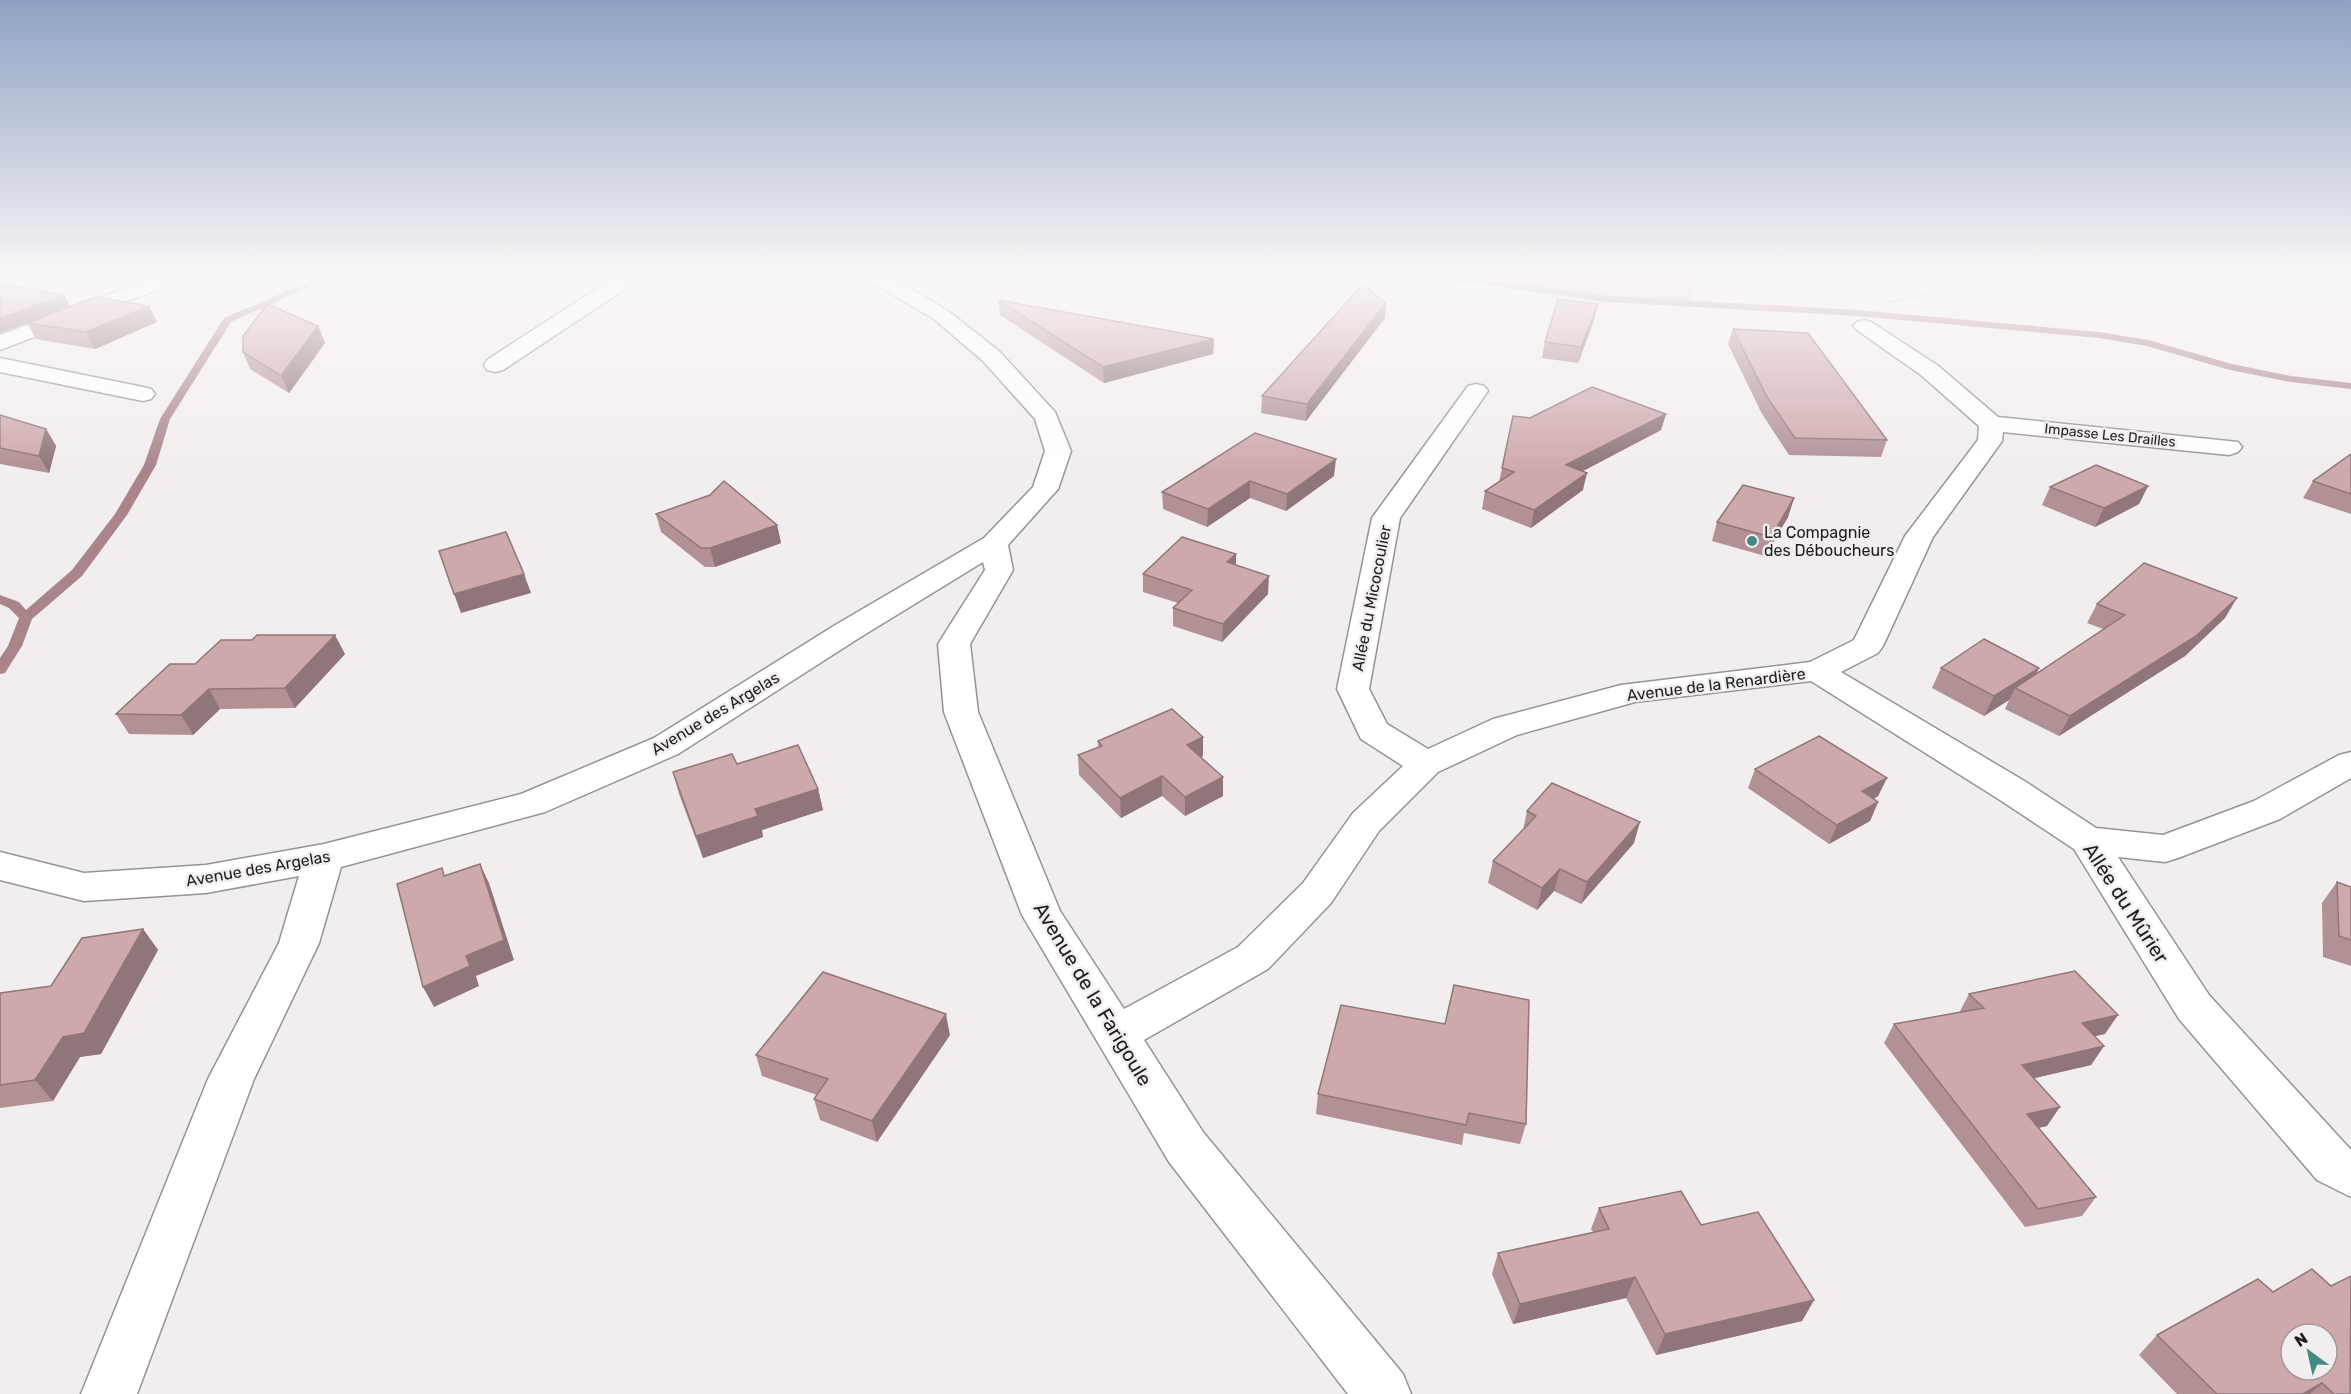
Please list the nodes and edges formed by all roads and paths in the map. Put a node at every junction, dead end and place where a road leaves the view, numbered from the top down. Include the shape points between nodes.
1 (533, 340) edge
2 (972, 340) edge
3 (1885, 340) edge
4 (0, 365) edge
5 (495, 365) dead end
6 (1476, 392) dead end
7 (143, 394) dead end
8 (1991, 424) junction
9 (2229, 447) dead end
10 (994, 544) junction
11 (1817, 671) junction
12 (2351, 763) edge
13 (1426, 764) junction
14 (2087, 840) junction
15 (324, 858) junction
16 (0, 866) edge
17 (1117, 1034) junction
18 (2351, 1175) edge
19 (109, 1394) edge
20 (1383, 1394) edge

1 - 5 street
2 - 10 street, Avenue des Argelas via 1046,417 1058,451 1045,489
3 - 8 street via 1929,370
4 - 7 street
6 - 13 street, Allée du Micocoulier via 1386,518 1353,689 1373,731
8 - 9 street, Impasse Les Drailles
8 - 11 street, Avenue de la Renardière via 1990,441 1919,536 1867,646
10 - 15 street, Avenue des Argelas via 666,746 531,803
10 - 17 street, Avenue de la Farigoule via 999,570 954,644 961,712 1042,915
11 - 13 street, Avenue de la Renardière via 1633,692 1505,727
11 - 14 street, Allée du Mûrier
12 - 14 street via 2267,810 2165,849
13 - 17 street, Avenue de la Renardière via 1366,822 1317,893 1253,958
14 - 18 street, Allée du Mûrier via 2194,1008 2334,1165
15 - 16 street, Avenue des Argelas via 206,879 84,887
15 - 19 street via 298,943 231,1079
17 - 20 street, Avenue de la Farigoule via 1186,1147

